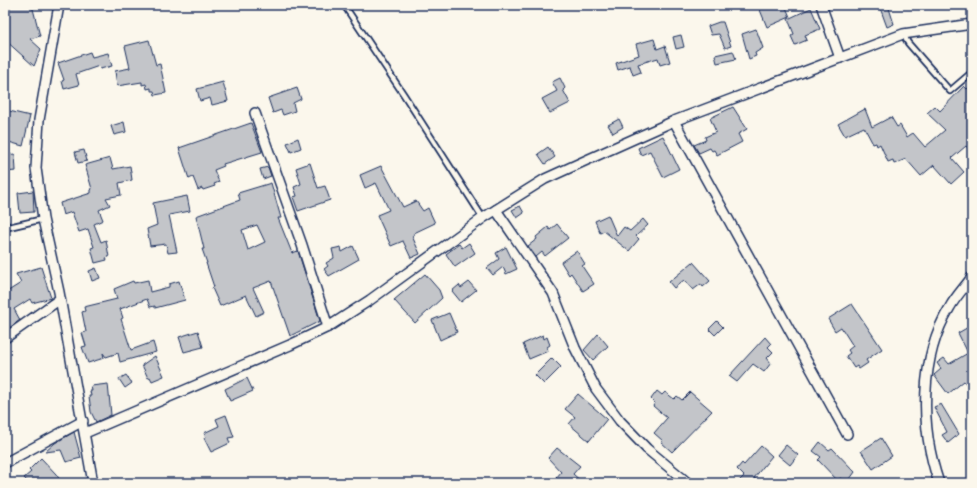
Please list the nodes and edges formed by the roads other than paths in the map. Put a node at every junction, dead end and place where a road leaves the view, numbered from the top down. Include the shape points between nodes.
1 (59, 5) edge
2 (344, 5) edge
3 (821, 5) edge
4 (972, 24) edge
5 (903, 34) junction
6 (840, 58) junction
7 (971, 73) edge
8 (255, 113) dead end
9 (674, 121) junction
10 (496, 210) junction
11 (483, 218) junction
12 (43, 219) junction
13 (5, 224) edge
14 (972, 277) edge
15 (60, 299) junction
16 (328, 327) junction
17 (5, 338) edge
18 (83, 421) junction
19 (85, 433) junction
20 (847, 434) dead end
21 (5, 463) edge
22 (93, 483) edge
23 (688, 483) edge
24 (939, 483) edge

1 - 12 street via 39,120 36,168
2 - 11 lane
3 - 6 street
4 - 5 street
5 - 6 street
5 - 7 lane via 950,91
6 - 9 street
8 - 16 street
9 - 10 street via 545,179
9 - 20 street
10 - 11 street
10 - 23 street via 553,293 575,348 596,389 620,421 647,449
11 - 16 street via 370,300
12 - 13 lane via 9,227
12 - 15 street
14 - 24 street via 950,306 939,329 929,361 926,405 932,459
15 - 17 street
15 - 18 street
16 - 19 street
18 - 19 street
18 - 21 street
19 - 22 street

